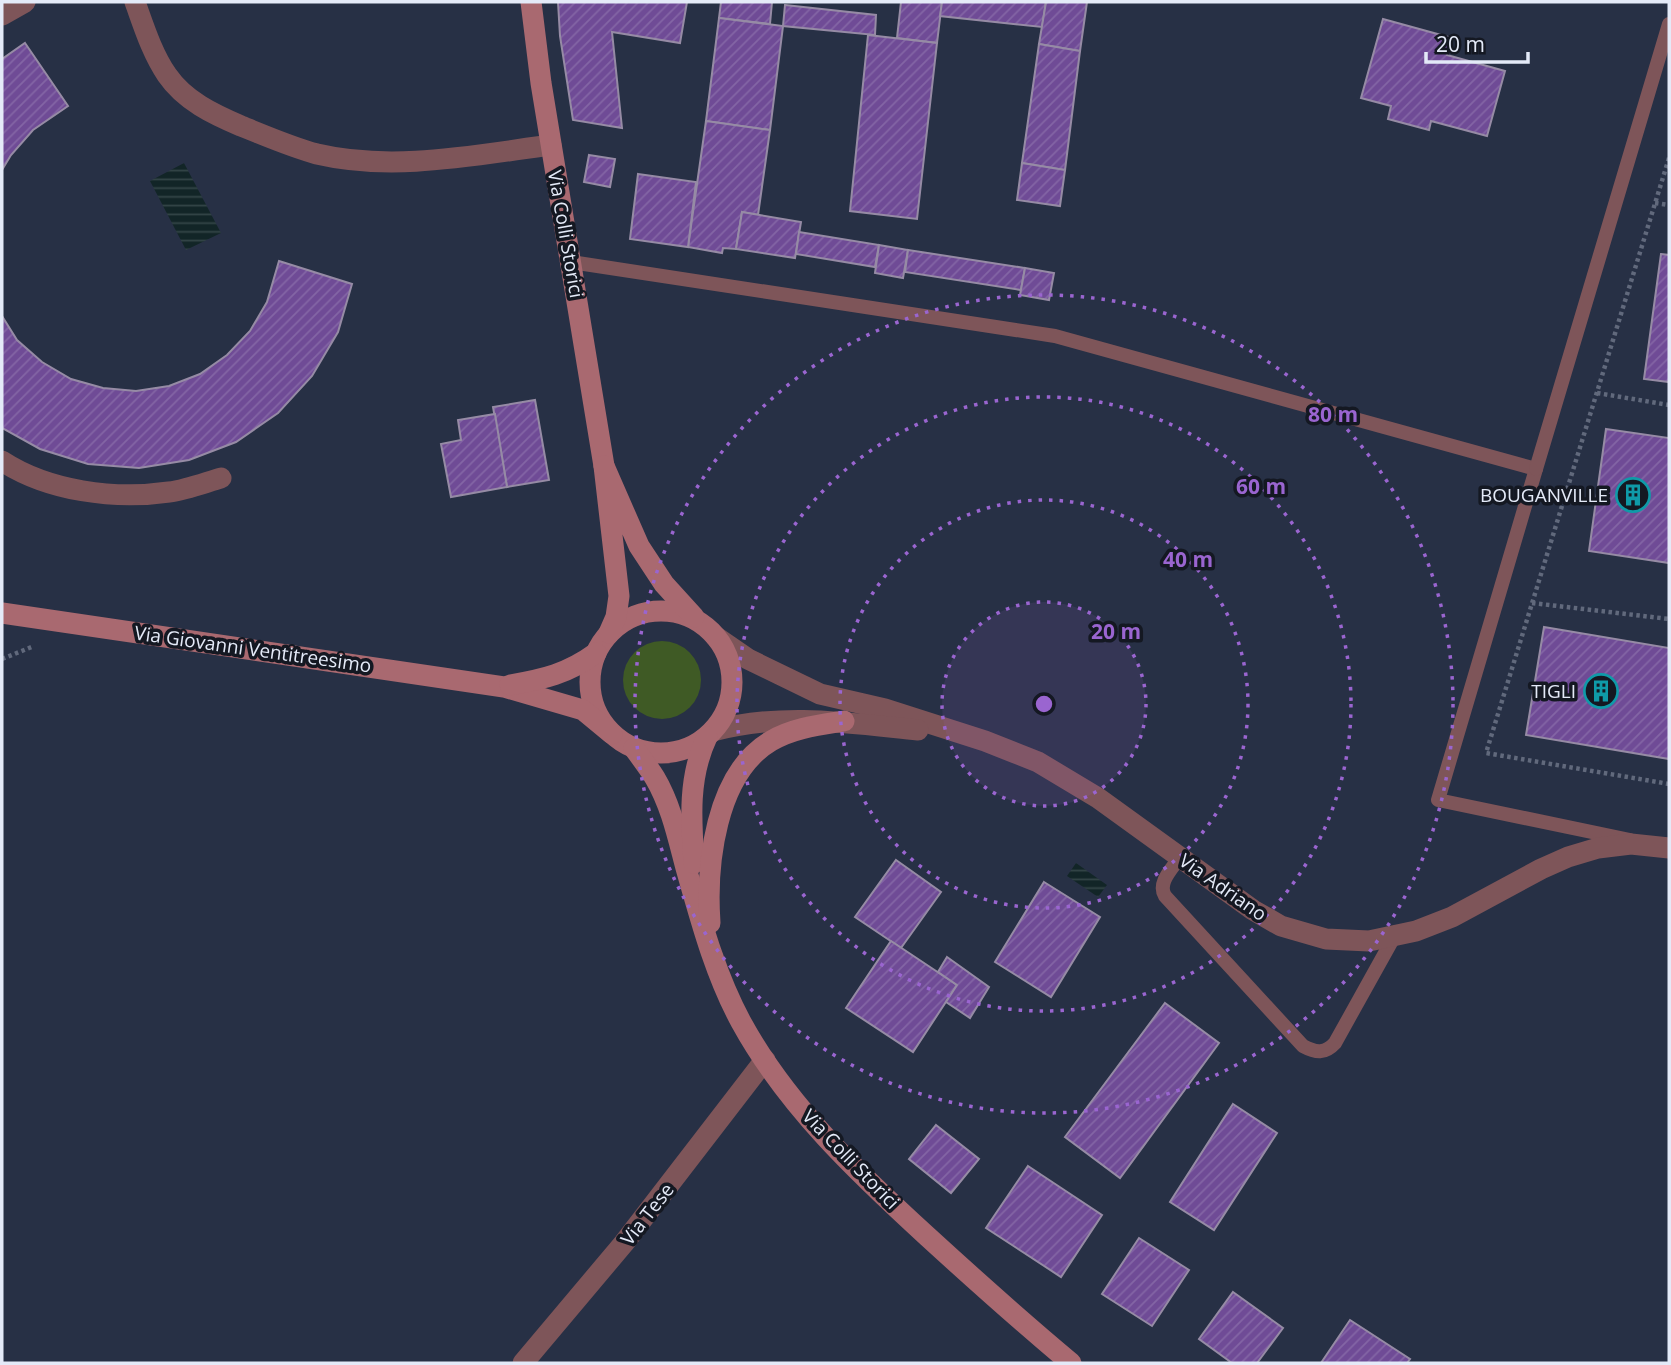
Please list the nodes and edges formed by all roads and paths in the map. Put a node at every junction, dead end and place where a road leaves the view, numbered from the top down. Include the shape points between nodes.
1 (25, 2) edge
2 (135, 2) edge
3 (531, 2) edge
4 (2, 15) edge
5 (1669, 24) edge
6 (551, 145) junction
7 (1669, 158) edge
8 (1656, 203) junction
9 (1669, 205) edge
10 (571, 262) junction
11 (1597, 393) junction
12 (1669, 405) edge
13 (2, 461) edge
14 (604, 466) junction
15 (1536, 469) junction
16 (221, 478) dead end
17 (1532, 603) junction
18 (2, 613) edge
19 (1669, 619) edge
20 (698, 621) junction
21 (609, 633) junction
22 (716, 637) junction
23 (596, 653) junction
24 (504, 687) junction
25 (844, 721) junction
26 (955, 733) junction
27 (612, 734) junction
28 (710, 734) junction
29 (634, 748) junction
30 (1669, 784) edge
31 (1669, 848) edge
32 (1180, 858) junction
33 (697, 907) junction
34 (1395, 937) junction
35 (712, 957) junction
36 (765, 1060) junction
37 (523, 1363) edge
38 (1071, 1363) edge

1 - 4 street
2 - 6 street via 168,76 194,103 280,142 359,160 414,161
3 - 6 street, Via Colli Storici
5 - 15 lane
6 - 10 street, Via Colli Storici
7 - 8 path
8 - 9 path
8 - 11 path
10 - 14 street, Via Colli Storici
10 - 15 lane via 1055,336
11 - 12 path
11 - 17 path
13 - 16 street via 63,487 116,495 170,492
14 - 20 street, Via Colli Storici via 639,546 664,584
14 - 21 street, Via Colli Storici via 619,596
15 - 31 lane via 1438,800
17 - 19 path
17 - 30 path via 1486,753
18 - 24 street, Via Giovanni Ventitreesimo
20 - 21 street, Via Colli Storici via 676,612 652,611 629,618
20 - 22 street, Via Colli Storici
21 - 23 street, Via Colli Storici
22 - 26 street, Via Adriano via 748,659 820,694 885,709
22 - 28 street, Via Colli Storici via 727,654 732,695
23 - 24 street, Via Giovanni Ventitreesimo via 553,677
23 - 27 street, Via Colli Storici via 590,674 591,696 598,717
24 - 27 street, Via Giovanni Ventitreesimo via 583,710
25 - 26 street, Via Adriano
25 - 28 street, Via Adriano via 779,720 736,725
25 - 35 street via 816,725 771,741 739,772 717,826 710,866
26 - 32 street, Via Adriano via 1038,762 1098,798
27 - 29 street, Via Colli Storici
28 - 29 street, Via Colli Storici via 691,747 672,752
28 - 33 street, Via Colli Storici via 693,775
29 - 33 street, Via Colli Storici via 656,779 672,818
31 - 34 street, Via Adriano via 1631,844 1598,848 1568,858 1452,916
32 - 34 street, Via Adriano via 1281,926 1347,942
32 - 34 lane via 1161,890 1303,1046 1321,1052 1335,1043
33 - 35 street, Via Colli Storici
35 - 36 street, Via Colli Storici via 741,1022
36 - 37 street, Via Tese via 624,1243
36 - 38 street, Via Colli Storici via 854,1169

